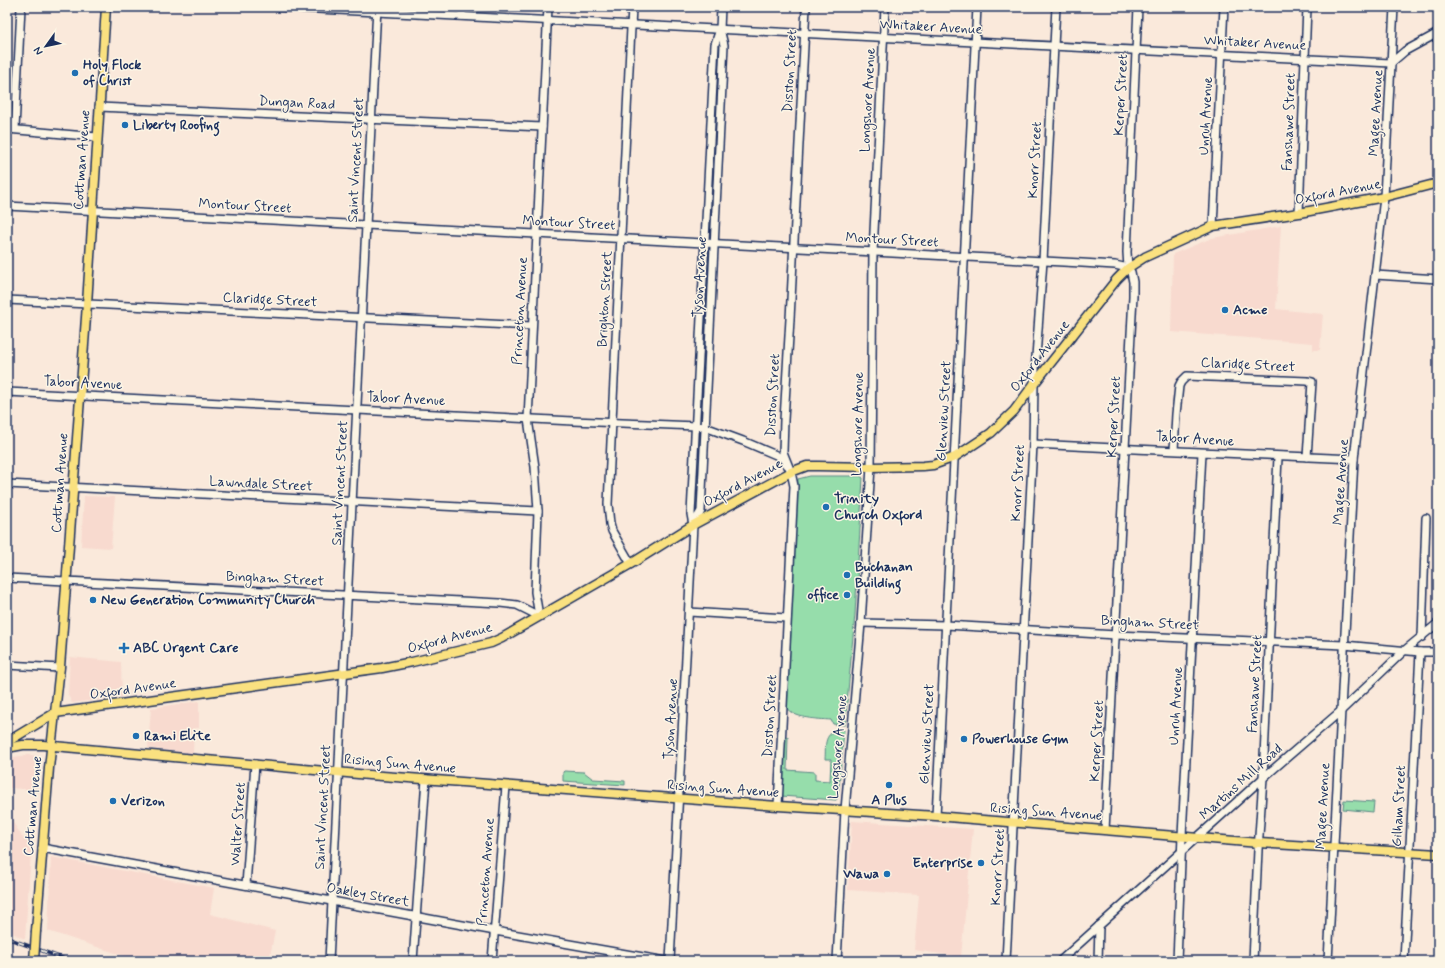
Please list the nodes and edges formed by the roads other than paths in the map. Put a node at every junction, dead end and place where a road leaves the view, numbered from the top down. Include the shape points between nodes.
1 (21, 7) edge
2 (106, 7) edge
3 (278, 7) edge
4 (462, 7) edge
5 (548, 7) edge
6 (632, 7) edge
7 (721, 7) edge
8 (806, 7) edge
9 (886, 7) edge
10 (978, 7) edge
11 (1056, 7) edge
12 (1138, 7) edge
13 (1224, 7) edge
14 (1307, 7) edge
15 (1394, 7) edge
16 (377, 10) edge
17 (462, 16) junction
18 (548, 21) junction
19 (632, 25) junction
20 (720, 29) junction
21 (1438, 33) edge
22 (805, 34) junction
23 (884, 38) junction
24 (975, 42) junction
25 (1054, 46) junction
26 (1136, 50) junction
27 (1222, 55) junction
28 (1304, 59) junction
29 (1391, 63) junction
30 (99, 107) junction
31 (371, 119) junction
32 (542, 127) junction
33 (7, 129) edge
34 (15, 129) junction
35 (97, 137) junction
36 (710, 138) junction
37 (720, 138) junction
38 (1438, 183) edge
39 (1384, 197) junction
40 (7, 206) edge
41 (92, 210) junction
42 (1299, 213) junction
43 (366, 226) junction
44 (1213, 226) junction
45 (536, 234) junction
46 (622, 239) junction
47 (706, 243) junction
48 (715, 244) junction
49 (793, 248) junction
50 (873, 252) junction
51 (965, 257) junction
52 (1043, 261) junction
53 (1128, 268) junction
54 (1375, 275) junction
55 (1438, 279) edge
56 (7, 300) edge
57 (87, 304) junction
58 (361, 317) junction
59 (532, 326) junction
60 (700, 335) junction
61 (709, 335) junction
62 (1034, 384) junction
63 (7, 392) edge
64 (80, 396) junction
65 (356, 410) junction
66 (528, 419) junction
67 (611, 422) junction
68 (696, 426) junction
69 (705, 427) junction
70 (1034, 444) junction
71 (1125, 448) junction
72 (1174, 450) junction
73 (1202, 453) junction
74 (955, 457) junction
75 (1278, 457) junction
76 (1307, 457) junction
77 (1354, 459) junction
78 (871, 467) junction
79 (791, 472) junction
80 (7, 484) edge
81 (73, 488) junction
82 (352, 502) junction
83 (538, 511) junction
84 (1426, 518) dead end
85 (693, 525) junction
86 (630, 564) junction
87 (7, 578) edge
88 (66, 582) junction
89 (348, 596) junction
90 (689, 612) junction
91 (539, 616) junction
92 (787, 618) junction
93 (861, 623) junction
94 (1438, 623) edge
95 (946, 626) junction
96 (1023, 630) junction
97 (1116, 635) junction
98 (1422, 637) junction
99 (1193, 638) junction
100 (1270, 642) junction
101 (1344, 645) junction
102 (1405, 650) junction
103 (1420, 652) junction
104 (1438, 652) edge
105 (7, 665) edge
106 (60, 668) junction
107 (343, 673) junction
108 (1342, 710) junction
109 (56, 713) junction
110 (7, 742) edge
111 (52, 746) junction
112 (7, 748) edge
113 (255, 764) junction
114 (338, 772) junction
115 (1263, 778) junction
116 (426, 779) junction
117 (506, 786) junction
118 (680, 798) junction
119 (778, 806) junction
120 (845, 810) junction
121 (936, 816) junction
122 (1013, 823) junction
123 (1105, 830) junction
124 (1182, 836) junction
125 (1199, 837) junction
126 (1259, 843) junction
127 (1333, 847) junction
128 (42, 848) junction
129 (1410, 852) junction
130 (1181, 854) junction
131 (1438, 854) edge
132 (246, 885) junction
133 (331, 902) junction
134 (417, 916) junction
135 (1100, 926) junction
136 (495, 931) junction
137 (34, 961) edge
138 (329, 961) edge
139 (413, 961) edge
140 (492, 961) edge
141 (666, 961) edge
142 (670, 961) edge
143 (837, 961) edge
144 (1006, 961) edge
145 (1060, 961) edge
146 (1098, 961) edge
147 (1177, 961) edge
148 (1253, 961) edge
149 (1328, 961) edge
150 (1404, 961) edge

1 - 34 street
2 - 30 main road, Cottman Avenue
3 - 16 street, Whitaker Avenue
4 - 17 street
5 - 18 street, Princeton Avenue
6 - 19 street, Brighton Street
7 - 20 street, Tyson Avenue
8 - 22 street, Disston Street
9 - 23 street, Longshore Avenue
10 - 24 street, Glenview Street
11 - 25 street, Knorr Street
12 - 26 street, Kerper Street
13 - 27 street, Unruh Avenue
14 - 28 street, Fanshawe Street
15 - 29 street, Magee Avenue
16 - 17 street, Whitaker Avenue
16 - 31 street, Saint Vincent Street
17 - 18 street, Whitaker Avenue
18 - 19 street, Whitaker Avenue
18 - 32 street, Princeton Avenue
19 - 20 street, Whitaker Avenue
19 - 46 street, Brighton Street
20 - 22 street, Whitaker Avenue
20 - 36 street, Tyson Avenue via 715,44
20 - 37 street, Tyson Avenue via 724,45
21 - 29 street via 1405,51
22 - 23 street, Whitaker Avenue
22 - 49 street, Disston Street
23 - 24 street, Whitaker Avenue
23 - 50 street, Longshore Avenue
24 - 25 street, Whitaker Avenue
24 - 51 street, Glenview Street
25 - 26 street, Whitaker Avenue
25 - 52 street, Knorr Street
26 - 27 street, Whitaker Avenue
26 - 53 street, Kerper Street
27 - 28 street, Whitaker Avenue
27 - 44 street, Unruh Avenue
28 - 29 street, Whitaker Avenue
28 - 42 street, Fanshawe Street
29 - 39 street, Magee Avenue
30 - 31 street, Dungan Road
30 - 35 main road, Cottman Avenue
31 - 32 street, Dungan Road
31 - 43 street, Saint Vincent Street
32 - 45 street, Princeton Avenue
33 - 34 street
34 - 35 street
35 - 41 main road, Cottman Avenue
36 - 37 street
36 - 47 street, Tyson Avenue
37 - 48 street, Tyson Avenue
38 - 39 main road, Oxford Avenue
39 - 42 main road, Oxford Avenue
39 - 54 street, Magee Avenue
40 - 41 street, Montour Street
41 - 43 street, Montour Street
41 - 57 main road, Cottman Avenue
42 - 44 main road, Oxford Avenue
43 - 45 street, Montour Street
43 - 58 street, Saint Vincent Street
44 - 53 main road, Oxford Avenue via 1145,257
45 - 46 street, Montour Street
45 - 59 street, Princeton Avenue
46 - 47 street, Montour Street
46 - 67 street, Brighton Street
47 - 48 street, Montour Street
47 - 60 street, Tyson Avenue
48 - 49 street, Montour Street
48 - 61 street, Tyson Avenue
49 - 50 street, Montour Street
49 - 79 street, Disston Street via 783,452
50 - 51 street, Montour Street
50 - 78 street, Longshore Avenue
51 - 52 street, Montour Street
51 - 74 street, Glenview Street
52 - 53 street, Montour Street
52 - 62 street, Knorr Street
53 - 62 main road, Oxford Avenue
53 - 71 street, Kerper Street via 1133,282 1133,296
54 - 55 street
54 - 77 street, Magee Avenue
56 - 57 street, Claridge Street
57 - 58 street, Claridge Street
57 - 64 main road, Cottman Avenue
58 - 59 street, Claridge Street
58 - 65 street, Saint Vincent Street
59 - 66 street, Princeton Avenue
60 - 61 street
60 - 68 street, Tyson Avenue
61 - 69 street, Tyson Avenue
62 - 70 street, Knorr Street
62 - 74 main road, Oxford Avenue via 1003,422
63 - 64 street, Tabor Avenue
64 - 65 street, Tabor Avenue
64 - 81 main road, Cottman Avenue
65 - 66 street, Tabor Avenue
65 - 82 street, Saint Vincent Street
66 - 67 street, Tabor Avenue
66 - 83 street, Princeton Avenue
67 - 68 street, Tabor Avenue
67 - 86 street, Brighton Street via 608,504 610,524
68 - 69 street, Tabor Avenue
68 - 85 street, Tyson Avenue via 691,514
69 - 79 street, Tabor Avenue via 776,455 783,459
69 - 85 street, Tyson Avenue via 701,511
70 - 71 street, Tabor Avenue
70 - 96 street, Knorr Street
71 - 72 street, Tabor Avenue
71 - 97 street, Kerper Street
72 - 73 street, Tabor Avenue
72 - 76 street, Claridge Street via 1178,390 1180,382 1184,379 1192,376 1312,382
73 - 75 street, Tabor Avenue
73 - 99 street, Unruh Avenue
74 - 78 main road, Oxford Avenue via 933,465
74 - 95 street, Glenview Street
75 - 76 street, Tabor Avenue
75 - 100 street, Fanshawe Street
76 - 77 street, Tabor Avenue
77 - 101 street, Magee Avenue
78 - 79 main road, Oxford Avenue via 807,466
78 - 93 street, Longshore Avenue
79 - 85 main road, Oxford Avenue
79 - 92 street, Disston Street via 794,486
80 - 81 street, Lawndale Street
81 - 82 street, Lawndale Street
81 - 88 main road, Cottman Avenue
82 - 83 street, Lawndale Street
82 - 89 street, Saint Vincent Street
83 - 91 street, Princeton Avenue via 535,592
84 - 98 street
85 - 86 main road, Oxford Avenue
85 - 90 street, Tyson Avenue
86 - 91 main road, Oxford Avenue
87 - 88 street, Bingham Street
88 - 89 street, Bingham Street
88 - 106 main road, Cottman Avenue
89 - 91 street, Bingham Street via 517,605
89 - 107 street, Saint Vincent Street
90 - 92 street
90 - 118 street, Tyson Avenue
91 - 107 main road, Oxford Avenue via 487,644 412,662
92 - 119 street, Disston Street
93 - 95 street, Bingham Street
93 - 120 street, Longshore Avenue
94 - 98 street, Martins Mill Road
95 - 96 street, Bingham Street
95 - 121 street, Glenview Street
96 - 97 street, Bingham Street
96 - 122 street, Knorr Street
97 - 99 street, Bingham Street
97 - 123 street, Kerper Street
98 - 102 street, Martins Mill Road
99 - 100 street, Bingham Street
99 - 124 street, Unruh Avenue
100 - 101 street, Bingham Street
100 - 115 street, Fanshawe Street
101 - 102 street, Bingham Street
101 - 108 street, Magee Avenue
102 - 103 street, Bingham Street
102 - 108 street, Martins Mill Road
103 - 104 street, Bingham Street
103 - 129 street, Gilham Street
105 - 106 street
106 - 109 main road, Cottman Avenue
107 - 109 main road, Oxford Avenue
107 - 114 street, Saint Vincent Street
108 - 115 street, Martins Mill Road
108 - 127 street, Magee Avenue
109 - 110 main road, Oxford Avenue
109 - 111 main road, Cottman Avenue
111 - 112 main road, Rising Sun Avenue via 23,744
111 - 113 main road, Rising Sun Avenue
111 - 128 main road, Cottman Avenue
113 - 114 main road, Rising Sun Avenue
113 - 132 street, Walter Street
114 - 116 main road, Rising Sun Avenue
114 - 133 street, Saint Vincent Street
115 - 125 street, Martins Mill Road
115 - 126 street, Fanshawe Street
116 - 117 main road, Rising Sun Avenue
116 - 134 street
117 - 118 main road, Rising Sun Avenue
117 - 136 street, Princeton Avenue
118 - 119 main road, Rising Sun Avenue
118 - 142 street, Tyson Avenue
119 - 120 main road, Rising Sun Avenue
120 - 121 main road, Rising Sun Avenue
120 - 143 street, Longshore Avenue
121 - 122 main road, Rising Sun Avenue
122 - 123 main road, Rising Sun Avenue
122 - 144 street, Knorr Street
123 - 124 main road, Rising Sun Avenue
124 - 125 main road, Rising Sun Avenue
124 - 130 street, Unruh Avenue
125 - 126 main road, Rising Sun Avenue
125 - 130 street, Martins Mill Road
126 - 127 main road, Rising Sun Avenue
126 - 148 street, Fanshawe Street
127 - 129 main road, Rising Sun Avenue
127 - 149 street, Magee Avenue
128 - 132 street, Oakley Street
128 - 137 main road, Cottman Avenue, bridge
129 - 131 main road, Rising Sun Avenue
129 - 150 street, Gilham Street
130 - 135 street, Martins Mill Road
130 - 147 street, Unruh Avenue
132 - 133 street, Oakley Street
133 - 134 street, Oakley Street
133 - 138 street, Saint Vincent Street
134 - 136 street, Oakley Street
134 - 139 street
135 - 145 street, Martins Mill Road
135 - 146 street
136 - 140 street, Princeton Avenue
136 - 141 street, Oakley Street

